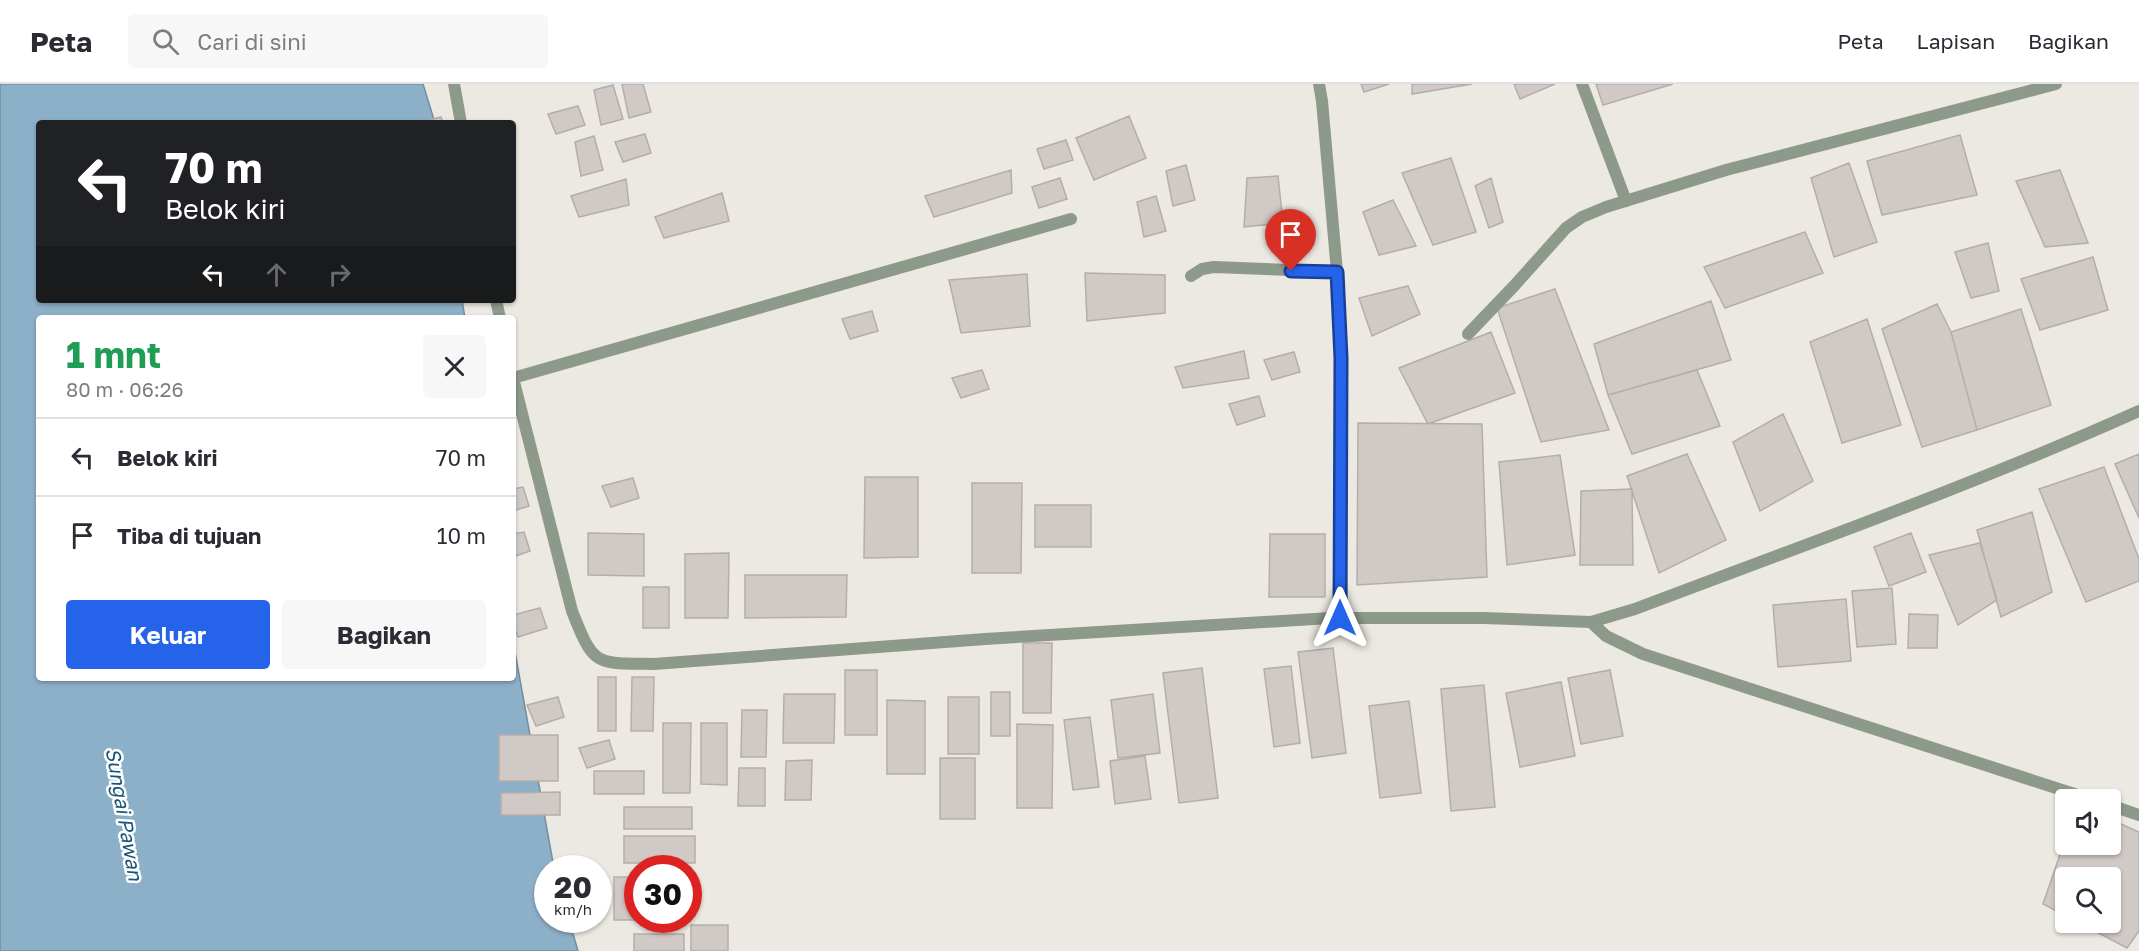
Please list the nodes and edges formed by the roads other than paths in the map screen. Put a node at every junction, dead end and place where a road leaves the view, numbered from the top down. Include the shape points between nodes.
1 (454, 84) edge
2 (1319, 84) edge
3 (1582, 84) edge
4 (2056, 84) edge
5 (460, 120) edge
6 (1626, 201) junction
7 (1071, 219) dead end
8 (1337, 272) junction
9 (1191, 276) dead end
10 (1468, 334) dead end
11 (516, 377) edge
12 (516, 390) edge
13 (2139, 411) edge
14 (1340, 618) junction
15 (1591, 622) junction
16 (2059, 789) edge
17 (2121, 809) edge
18 (2139, 815) edge

1 - 5 street
2 - 8 street
3 - 6 street
4 - 6 street via 1726,170
6 - 10 street via 1582,217 1566,228
7 - 11 street
8 - 9 street via 1214,267
8 - 14 street via 1341,358
12 - 14 street via 572,611 585,644 597,658 613,664
13 - 15 street via 1917,504
14 - 15 street
15 - 16 street via 1606,636 1642,654
17 - 18 street

